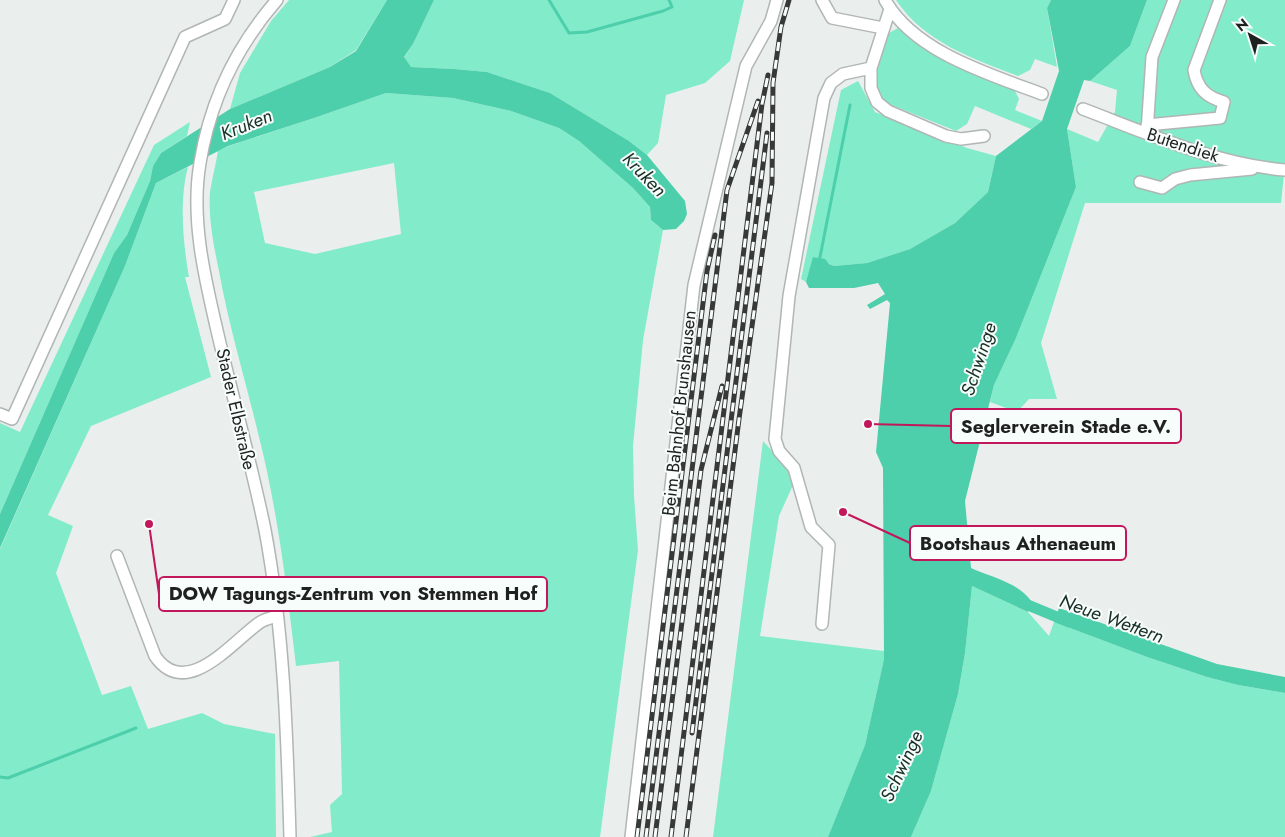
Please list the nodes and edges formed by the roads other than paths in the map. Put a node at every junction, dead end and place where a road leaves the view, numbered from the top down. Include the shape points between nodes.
1 (234, 0) edge
2 (277, 0) edge
3 (777, 0) edge
4 (822, 0) edge
5 (1174, 0) edge
6 (1220, 0) edge
7 (887, 5) edge
8 (883, 28) junction
9 (871, 68) junction
10 (1042, 94) dead end
11 (1084, 109) dead end
12 (1147, 129) junction
13 (984, 136) dead end
14 (1261, 168) junction
15 (1285, 170) edge
16 (1140, 182) dead end
17 (0, 414) edge
18 (117, 556) dead end
19 (277, 616) junction
20 (822, 624) dead end
21 (290, 837) edge
22 (631, 837) edge

1 - 17 street via 225,19 186,37 12,419
2 - 19 street, Stader Elbstraße via 242,46 226,74 212,111 200,164 198,226 210,298 265,530
3 - 22 street, Beim Bahnhof Brunshausen via 771,21 746,66 694,285
4 - 8 street via 832,18
5 - 12 street via 1152,58
6 - 12 street via 1194,70 1200,88 1207,95 1224,102 1220,118
7 - 8 street
7 - 10 street via 930,46 960,62
8 - 9 street
9 - 13 street via 871,88 877,102 888,111 946,136 961,139
9 - 20 street via 843,74 831,83 824,98 789,296 775,439 779,451 794,468 811,527 829,545
11 - 12 street, Butendiek
12 - 14 street, Butendiek via 1196,152
14 - 15 street, Butendiek
14 - 16 street via 1175,178 1162,188
18 - 19 street via 155,656 162,666 172,671 186,673 203,666 221,656 261,621
19 - 21 street, Stader Elbstraße via 286,718

